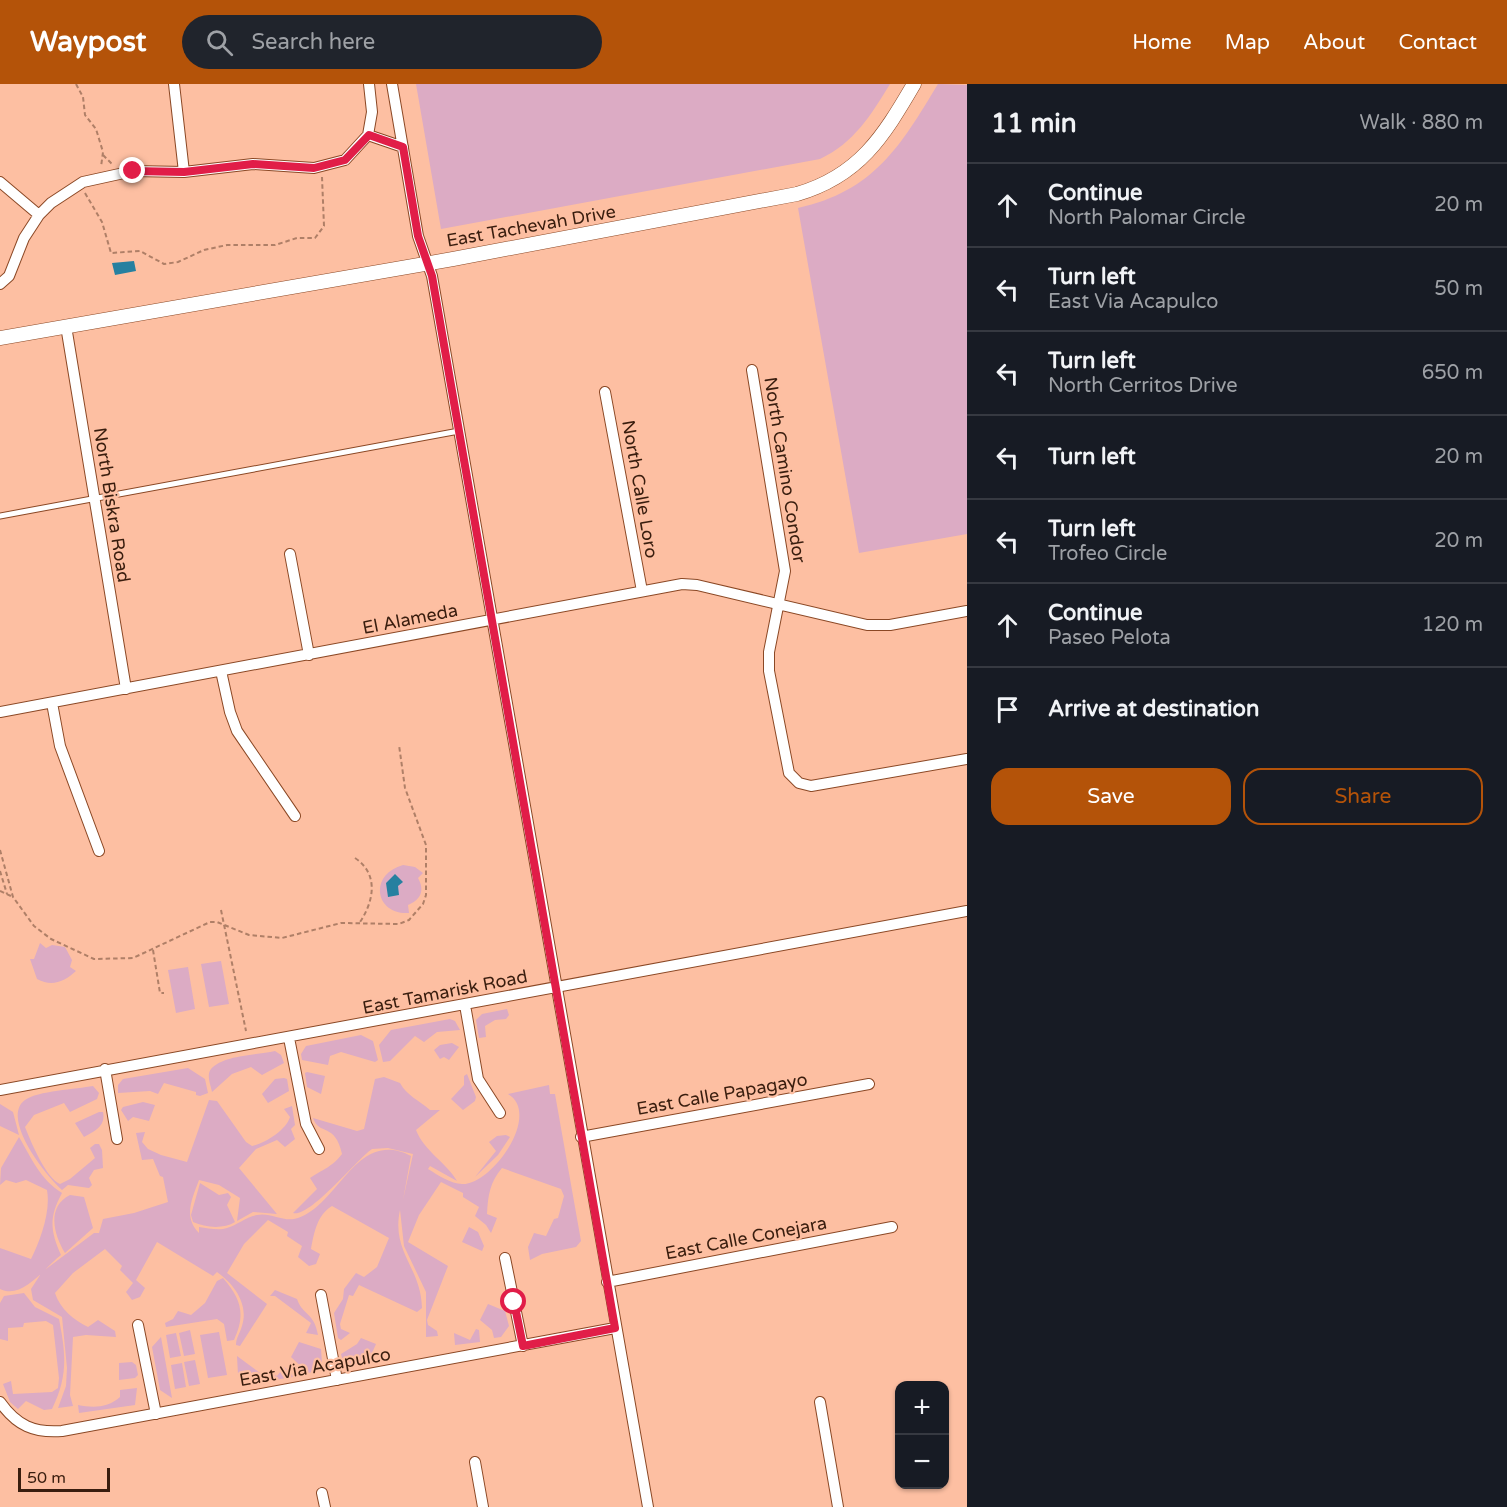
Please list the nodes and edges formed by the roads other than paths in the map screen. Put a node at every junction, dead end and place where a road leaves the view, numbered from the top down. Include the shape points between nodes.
1 (174, 84) edge
2 (369, 84) edge
3 (392, 84) edge
4 (914, 84) edge
5 (369, 135) junction
6 (403, 147) junction
7 (184, 172) junction
8 (0, 182) edge
9 (39, 216) junction
10 (427, 263) junction
11 (0, 284) edge
12 (66, 326) junction
13 (0, 338) edge
14 (752, 370) dead end
15 (605, 392) dead end
16 (459, 431) junction
17 (94, 499) junction
18 (0, 516) edge
19 (290, 554) dead end
20 (642, 591) junction
21 (780, 606) junction
22 (967, 611) edge
23 (492, 621) junction
24 (309, 655) junction
25 (221, 671) junction
26 (126, 689) junction
27 (52, 702) junction
28 (0, 712) edge
29 (967, 759) edge
30 (295, 816) dead end
31 (99, 851) dead end
32 (967, 911) edge
33 (555, 988) junction
34 (465, 1005) junction
35 (289, 1038) junction
36 (105, 1070) junction
37 (869, 1084) dead end
38 (0, 1089) edge
39 (500, 1113) dead end
40 (581, 1137) junction
41 (117, 1139) dead end
42 (319, 1149) dead end
43 (892, 1227) dead end
44 (505, 1258) dead end
45 (607, 1282) junction
46 (321, 1294) dead end
47 (138, 1325) dead end
48 (615, 1328) junction
49 (523, 1346) junction
50 (338, 1380) junction
51 (0, 1402) edge
52 (820, 1402) dead end
53 (156, 1413) junction
54 (476, 1462) dead end
55 (322, 1493) dead end
56 (325, 1507) edge
57 (483, 1507) edge
58 (648, 1507) edge
59 (838, 1507) edge

1 - 7 street
2 - 5 street
3 - 6 street
4 - 10 street, East Tachevah Drive via 869,152 846,172 816,188
5 - 6 street
5 - 7 street via 345,160 314,168 253,164
6 - 10 street via 418,236
7 - 9 street via 133,171 83,182
8 - 9 street
9 - 11 street via 24,238 9,276
10 - 12 street, East Tachevah Drive
10 - 16 street
12 - 13 street, East Tachevah Drive
12 - 17 street, North Biskra Road
14 - 21 street, North Camino Condor via 785,571
15 - 20 street, North Calle Loro
16 - 17 lane
16 - 23 street
17 - 18 lane
17 - 26 street, North Biskra Road
19 - 24 street
20 - 21 street, El Alameda via 697,585
20 - 23 street, El Alameda
21 - 22 street, El Alameda via 867,625 890,625
21 - 29 street, North Camino Condor via 769,652 769,671 789,773 799,783 811,786
23 - 24 street, El Alameda
23 - 33 street
24 - 25 street, El Alameda
25 - 26 street, El Alameda
25 - 30 street via 237,730
26 - 27 street, El Alameda
27 - 28 street, El Alameda
27 - 31 street via 60,747
32 - 33 street, East Tamarisk Road
33 - 34 street, East Tamarisk Road
33 - 40 street
34 - 35 street, East Tamarisk Road
34 - 39 street via 478,1079
35 - 36 street, East Tamarisk Road
35 - 42 street via 306,1124
36 - 38 street, East Tamarisk Road
36 - 41 street
37 - 40 street, East Calle Papagayo
40 - 45 street
43 - 45 street, East Calle Conejara
44 - 49 street
45 - 48 street
46 - 50 street
47 - 53 street
48 - 49 street, East Via Acapulco
48 - 58 street
49 - 50 street, East Via Acapulco
50 - 53 street, East Via Acapulco
51 - 53 street, East Via Acapulco via 22,1425 41,1432
52 - 59 street
54 - 57 street
55 - 56 street

